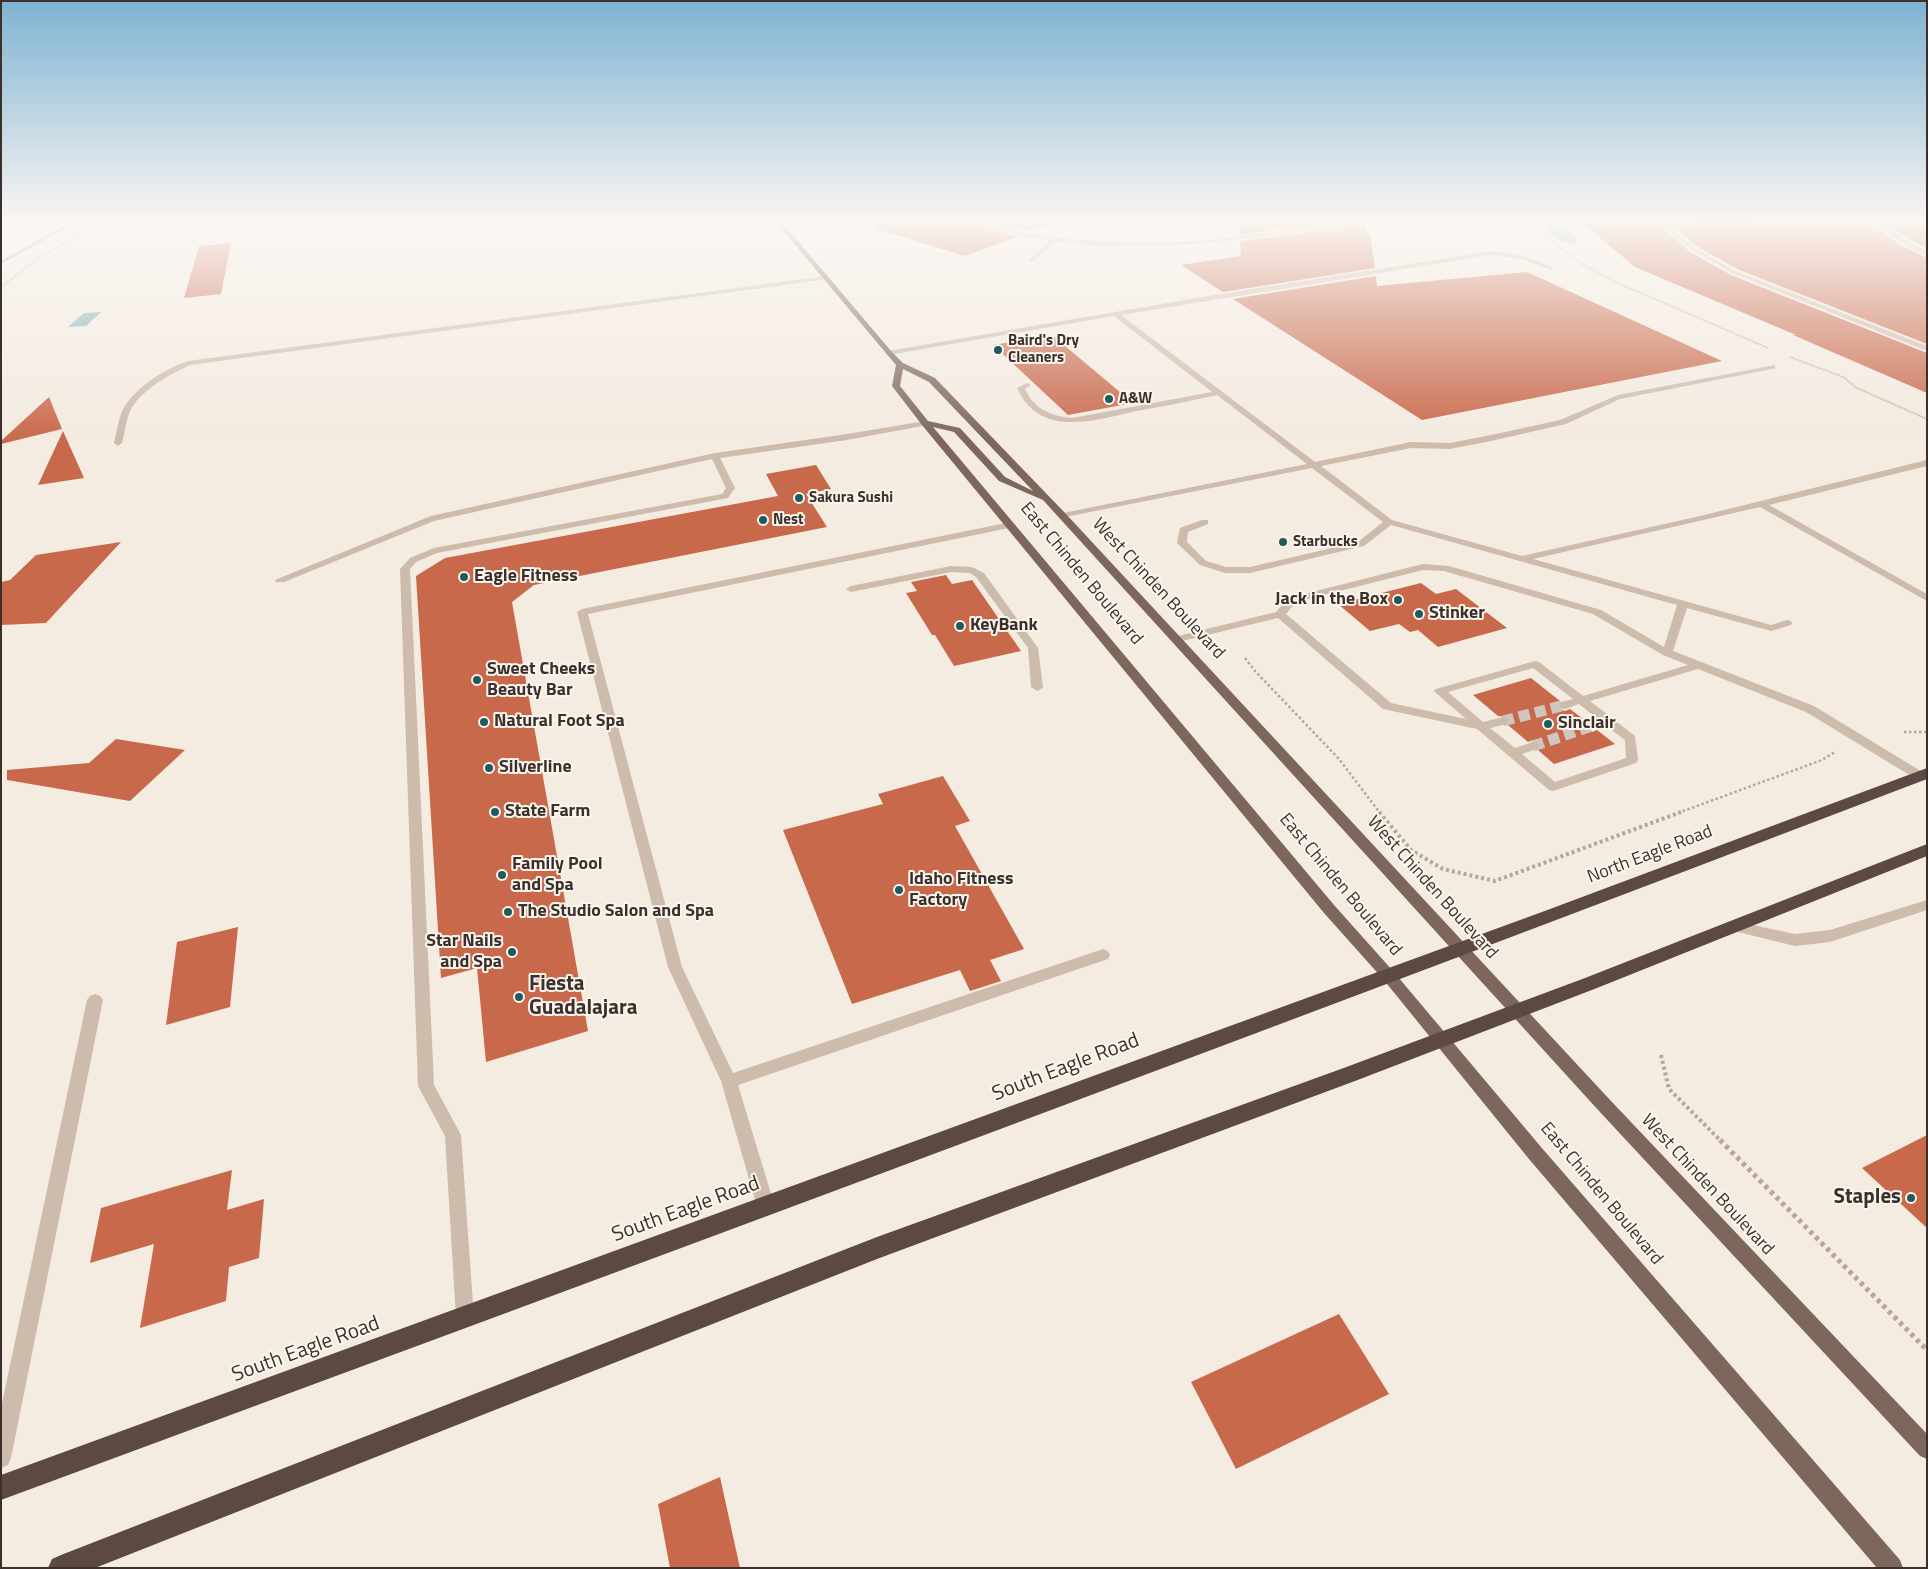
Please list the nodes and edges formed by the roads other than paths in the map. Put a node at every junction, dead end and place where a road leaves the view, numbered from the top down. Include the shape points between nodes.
1 (699, 294) edge
2 (839, 294) edge
3 (1237, 294) edge
4 (1790, 294) edge
5 (1115, 314) junction
6 (1927, 349) edge
7 (888, 353) junction
8 (900, 365) junction
9 (1772, 367) dead end
10 (1027, 385) dead end
11 (1218, 393) junction
12 (925, 423) junction
13 (118, 443) dead end
14 (715, 456) junction
15 (1927, 463) edge
16 (1313, 465) junction
17 (1049, 501) junction
18 (1760, 503) junction
19 (1063, 516) junction
20 (1204, 522) dead end
21 (1389, 522) junction
22 (1011, 525) junction
23 (1523, 559) junction
24 (280, 580) dead end
25 (851, 589) dead end
26 (1927, 598) edge
27 (1683, 604) junction
28 (1280, 614) junction
29 (1787, 623) dead end
30 (1178, 639) junction
31 (1667, 653) junction
32 (1696, 666) junction
33 (1037, 687) dead end
34 (1581, 700) junction
35 (1565, 705) tunnel mouth
36 (1503, 721) tunnel mouth
37 (1608, 721) junction
38 (1482, 726) junction
39 (1592, 726) tunnel mouth
40 (1533, 746) tunnel mouth
41 (1513, 753) junction
42 (1923, 774) edge
43 (1927, 850) edge
44 (1927, 905) edge
45 (1734, 926) junction
46 (1460, 948) junction
47 (1103, 955) dead end
48 (1388, 975) junction
49 (95, 1000) dead end
50 (1517, 1010) junction
51 (1441, 1039) junction
52 (729, 1081) junction
53 (766, 1207) junction
54 (466, 1318) junction
55 (1927, 1449) edge
56 (1, 1458) edge
57 (1, 1488) edge
58 (61, 1568) edge
59 (1892, 1568) edge

1 - 13 street via 188,362 150,386 127,410
2 - 7 main road
3 - 5 street
4 - 6 street
5 - 7 street
5 - 11 street
7 - 8 main road
8 - 12 main road, East Chinden Boulevard via 896,386
8 - 17 main road, West Chinden Boulevard via 932,380
9 - 16 street via 1618,397 1563,422 1491,438 1450,446 1411,445
10 - 11 street via 1021,388 1023,396 1045,416 1071,421
11 - 16 street
12 - 14 street
12 - 17 main road via 957,430 1002,479
12 - 22 main road, East Chinden Boulevard
14 - 24 street via 431,519
14 - 54 street via 731,488 725,496 434,551 414,560 406,569 426,1086 453,1135
15 - 18 street
16 - 19 street
16 - 21 street
17 - 19 main road, West Chinden Boulevard
18 - 23 street
18 - 26 street
19 - 30 main road, West Chinden Boulevard
20 - 21 street via 1183,530 1182,542 1203,563 1225,570 1250,570 1361,544
21 - 23 street
22 - 48 main road, East Chinden Boulevard via 1323,902
22 - 52 street via 582,612 675,967
23 - 27 street
25 - 33 street via 951,568 972,570 980,575 1033,648
27 - 29 street via 1771,628
27 - 31 street
28 - 30 street
28 - 31 street via 1292,600 1423,567 1445,568 1598,612
28 - 38 street via 1386,706
30 - 46 main road, West Chinden Boulevard
31 - 32 street
32 - 34 street
32 - 42 street via 1810,709
34 - 35 street
34 - 37 street
34 - 38 street via 1535,664 1440,691
36 - 38 street
37 - 39 street
37 - 41 street via 1631,739 1632,760 1553,787
38 - 41 street
40 - 41 street
42 - 46 highway, North Eagle Road
43 - 45 highway
44 - 45 street via 1830,936 1794,940
45 - 50 highway
46 - 48 highway, North Eagle Road
46 - 50 main road, West Chinden Boulevard
47 - 52 street
48 - 51 main road, East Chinden Boulevard
48 - 53 highway, South Eagle Road
49 - 56 street
50 - 51 highway
50 - 55 main road, West Chinden Boulevard
51 - 58 highway via 877,1248
51 - 59 main road, East Chinden Boulevard
52 - 53 street
53 - 54 highway, South Eagle Road
54 - 57 highway, South Eagle Road

